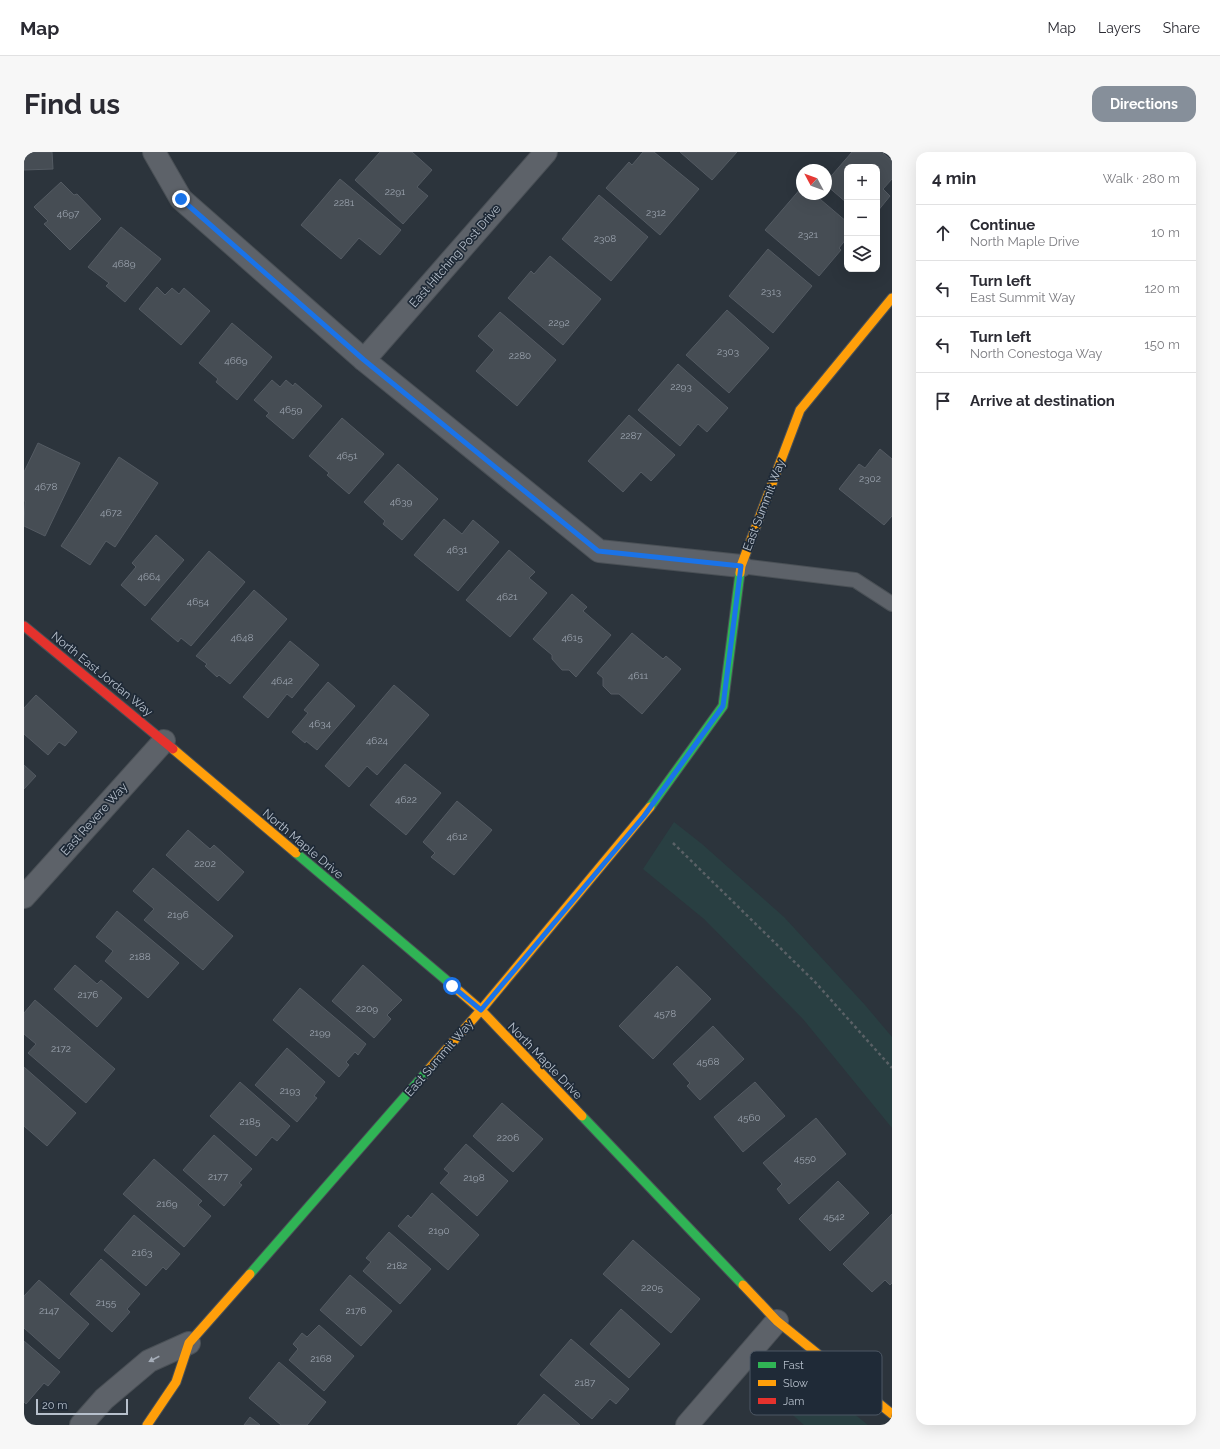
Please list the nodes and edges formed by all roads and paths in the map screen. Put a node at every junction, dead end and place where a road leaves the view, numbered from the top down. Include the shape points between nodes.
1 (154, 152) edge
2 (546, 152) edge
3 (892, 298) edge
4 (364, 360) junction
5 (741, 566) junction
6 (892, 604) edge
7 (24, 626) edge
8 (164, 741) junction
9 (673, 843) dead end
10 (24, 897) edge
11 (481, 1010) junction
12 (892, 1068) edge
13 (777, 1321) junction
14 (189, 1343) junction
15 (751, 1351) edge
16 (814, 1351) edge
17 (750, 1352) edge
18 (882, 1406) edge
19 (892, 1414) edge
20 (81, 1425) edge
21 (147, 1425) edge
22 (687, 1425) edge

1 - 4 street via 181,199
2 - 4 street, East Hitching Post Drive
3 - 5 street, East Summit Way via 800,410
4 - 5 street via 598,551
5 - 6 lane via 855,580
5 - 11 street, East Summit Way via 723,706 644,816
7 - 8 street, North East Jordan Way
8 - 10 street, East Revere Way
8 - 11 street, North Maple Drive
9 - 12 path via 815,982
11 - 13 street, North Maple Drive
11 - 14 street, East Summit Way
13 - 15 street
13 - 16 street, North Maple Drive
14 -> 20 street, East Summit Way via 149,1361 104,1399
14 - 21 street, East Summit Way via 176,1382
17 - 22 street
18 - 19 street, North Maple Drive

